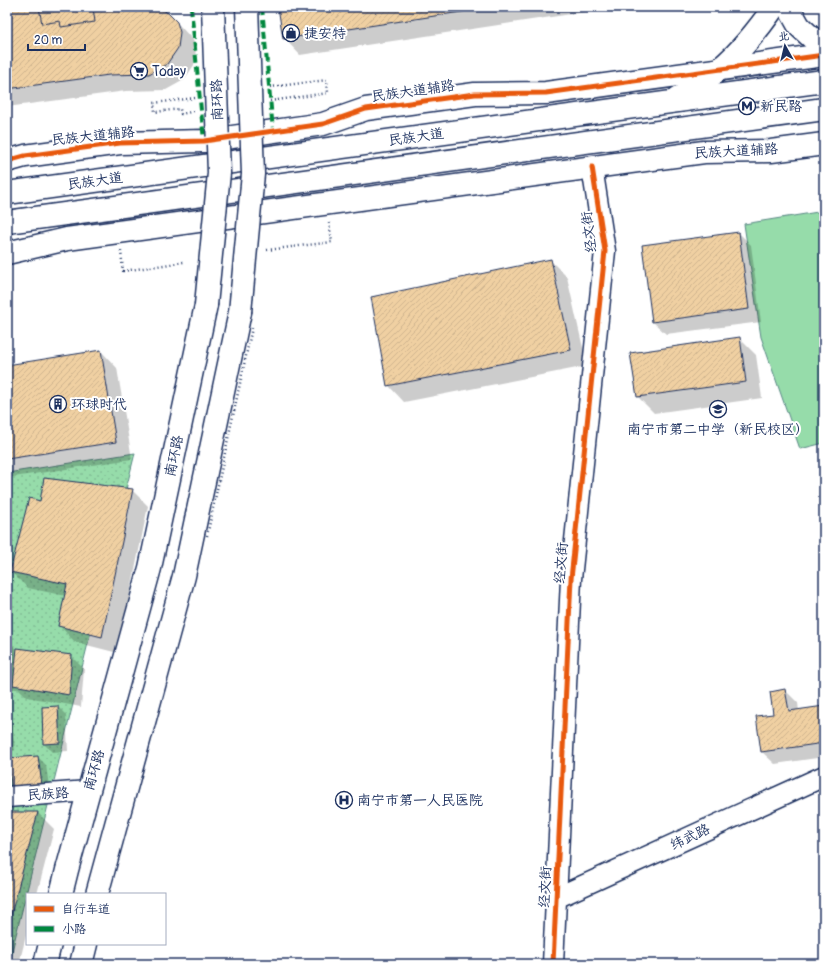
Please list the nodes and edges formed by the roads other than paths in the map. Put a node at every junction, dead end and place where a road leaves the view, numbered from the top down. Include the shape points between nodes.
1 (214, 7) edge
2 (247, 7) edge
3 (774, 7) edge
4 (790, 7) edge
5 (824, 44) edge
6 (824, 55) edge
7 (720, 69) junction
8 (824, 81) edge
9 (675, 101) junction
10 (824, 109) edge
11 (824, 144) edge
12 (7, 161) edge
13 (592, 167) junction
14 (7, 193) edge
15 (7, 222) edge
16 (7, 253) edge
17 (824, 776) edge
18 (88, 791) junction
19 (7, 797) edge
20 (61, 893) edge
21 (97, 893) edge
22 (556, 898) junction
23 (50, 945) edge
24 (86, 945) edge
25 (45, 964) edge
26 (81, 964) edge
27 (553, 964) edge

1 - 18 main road, 南环路, bridge via 219,173 206,305 150,568
2 - 21 main road, bridge via 253,174 240,312 184,576
3 - 7 main road via 748,41
4 - 5 main road via 800,26 812,38
6 - 7 main road, 民族大道辅路
7 - 9 main road
7 - 12 main road, 民族大道辅路 via 546,93 475,94 366,109 323,124 204,141 120,143 25,156
8 - 9 main road, 民族大道
9 - 14 main road, 民族大道
10 - 15 main road, 民族大道
11 - 13 main road, 民族大道辅路 via 771,151 704,152
13 - 16 main road, 民族大道辅路 via 74,238
13 - 22 street, 经文街 via 605,251 571,579
17 - 22 street, 纬武路
18 - 19 street, 民族路
18 - 20 main road, 南环路
22 - 27 street, 经文街
23 - 25 main road
24 - 26 main road

